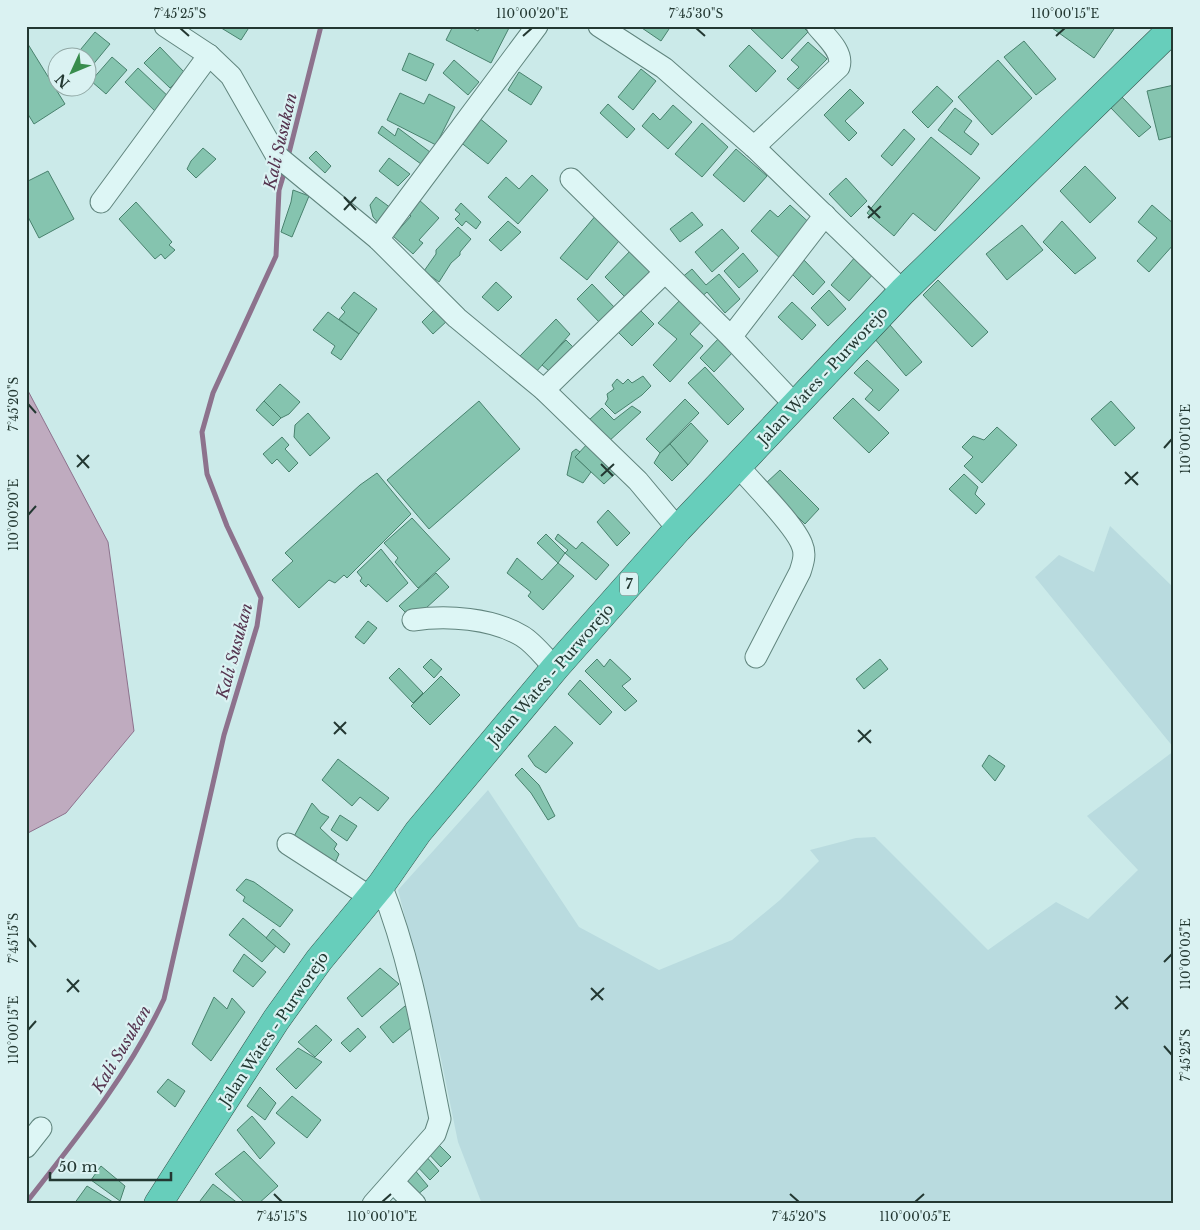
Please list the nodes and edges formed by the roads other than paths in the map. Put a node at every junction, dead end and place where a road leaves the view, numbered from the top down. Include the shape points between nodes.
1 (165, 26) edge
2 (536, 26) edge
3 (599, 26) edge
4 (817, 26) edge
5 (1168, 29) edge
6 (209, 55) junction
7 (754, 147) junction
8 (571, 180) dead end
9 (101, 202) dead end
10 (825, 215) junction
11 (378, 239) junction
12 (665, 272) junction
13 (902, 291) junction
14 (731, 337) junction
15 (544, 390) junction
16 (796, 406) junction
17 (739, 467) junction
18 (678, 529) junction
19 (413, 620) dead end
20 (756, 657) dead end
21 (555, 668) junction
22 (288, 844) dead end
23 (376, 891) junction
24 (41, 1128) dead end
25 (26, 1147) edge
26 (393, 1182) junction
27 (158, 1204) edge
28 (373, 1204) edge
29 (415, 1204) edge

1 - 6 street
2 - 11 street
3 - 7 street via 654,59
4 - 7 street via 839,54 839,67
5 - 13 highway, Jalan Wates - Purworejo / 7
6 - 9 street
6 - 11 street via 231,76 276,155
7 - 10 street
8 - 12 street
10 - 13 street
10 - 14 street
11 - 15 street via 457,318
12 - 14 street
12 - 15 street
13 - 16 highway, Jalan Wates - Purworejo / 7
14 - 16 street
15 - 18 street via 638,481
16 - 17 highway, Jalan Wates - Purworejo / 7
17 - 18 highway, Jalan Wates - Purworejo / 7
17 - 20 street via 796,533 805,559
18 - 21 highway, Jalan Wates - Purworejo / 7
19 - 21 street via 428,618 492,623 523,636
21 - 23 highway, Jalan Wates - Purworejo / 7 via 418,832
22 - 23 street
23 - 26 street via 397,925 415,993 440,1119 436,1134
23 - 27 highway, Jalan Wates - Purworejo / 7 via 319,960 276,1020
24 - 25 street
26 - 28 street
26 - 29 street

